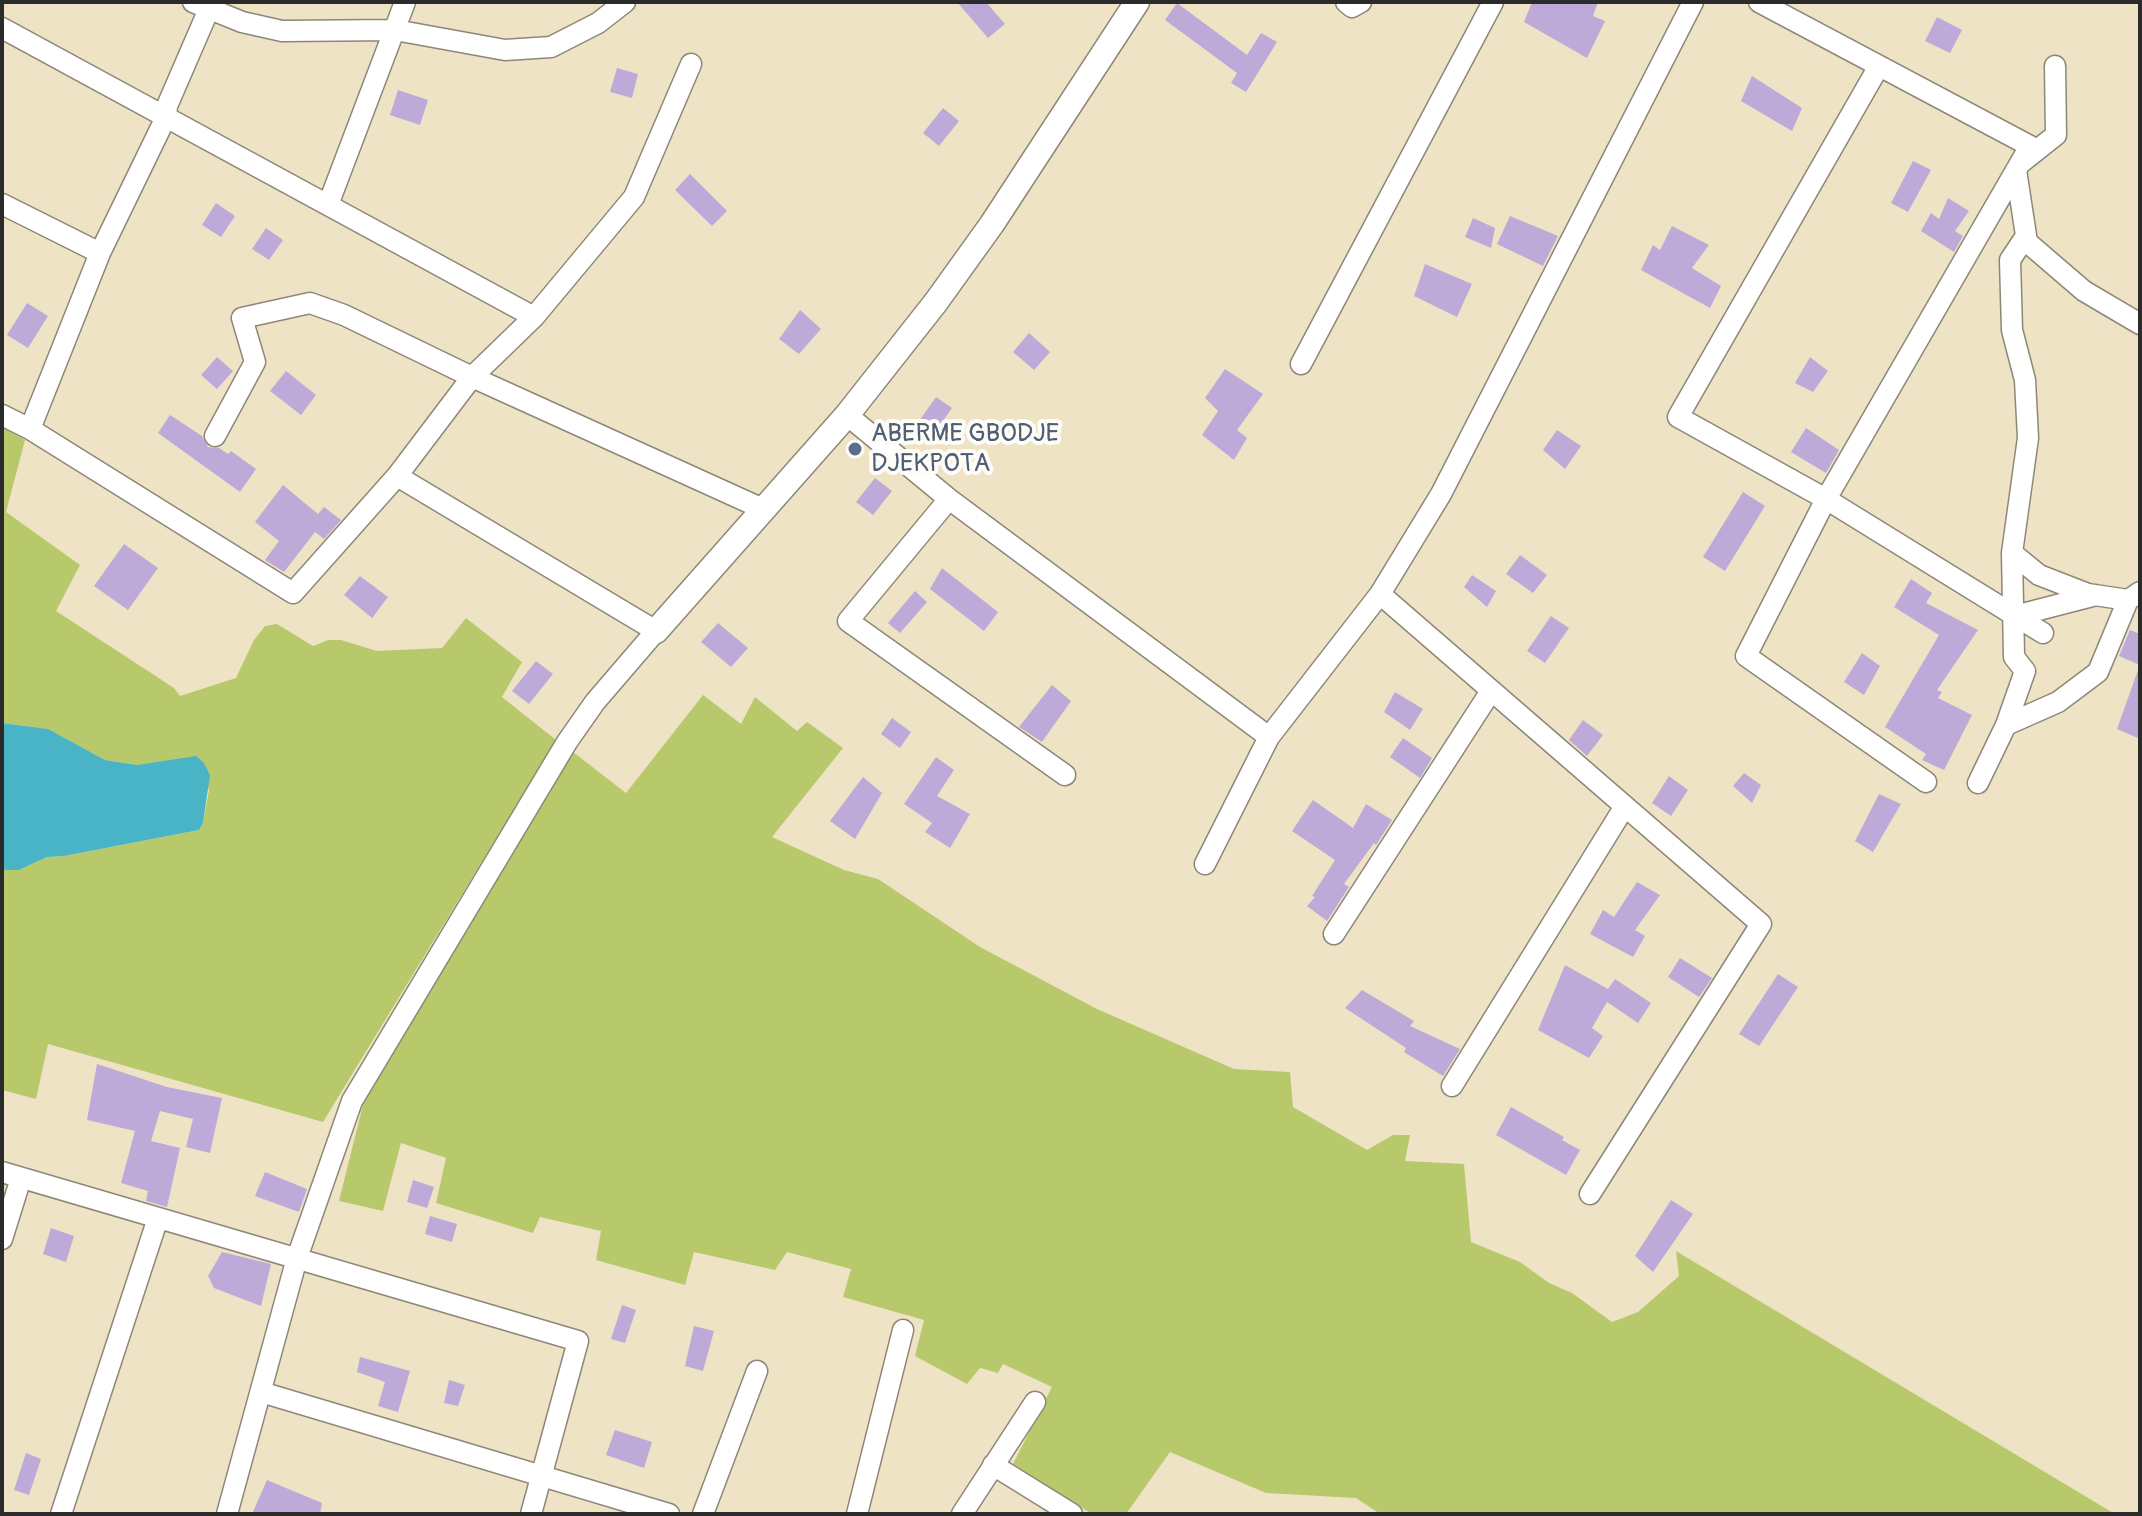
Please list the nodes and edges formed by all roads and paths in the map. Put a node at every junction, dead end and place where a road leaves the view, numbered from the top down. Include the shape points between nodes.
1 (405, 2) edge
2 (625, 2) edge
3 (1137, 2) edge
4 (1346, 2) edge
5 (1361, 2) edge
6 (1493, 2) edge
7 (1693, 2) edge
8 (1759, 2) edge
9 (204, 5) edge
10 (2, 28) edge
11 (395, 30) junction
12 (691, 64) dead end
13 (1879, 66) junction
14 (2055, 66) dead end
15 (166, 117) junction
16 (2017, 167) junction
17 (2, 204) edge
18 (328, 205) junction
19 (2026, 236) junction
20 (100, 253) junction
21 (534, 317) junction
22 (2140, 324) edge
23 (1301, 364) dead end
24 (472, 377) junction
25 (2, 415) edge
26 (847, 415) junction
27 (30, 429) junction
28 (215, 436) dead end
29 (397, 476) junction
30 (949, 499) junction
31 (1826, 499) junction
32 (763, 509) junction
33 (2012, 553) junction
34 (1380, 594) junction
35 (2096, 595) junction
36 (2134, 596) edge
37 (2015, 616) junction
38 (656, 631) junction
39 (2043, 633) dead end
40 (1491, 691) junction
41 (2006, 725) junction
42 (1269, 737) junction
43 (1065, 775) dead end
44 (1926, 782) dead end
45 (1978, 783) dead end
46 (1625, 806) junction
47 (1205, 864) dead end
48 (1334, 934) dead end
49 (1452, 1086) dead end
50 (12, 1175) edge
51 (1590, 1194) dead end
52 (158, 1218) junction
53 (2, 1239) edge
54 (297, 1258) junction
55 (903, 1330) dead end
56 (757, 1371) dead end
57 (261, 1392) junction
58 (1035, 1402) dead end
59 (993, 1465) junction
60 (541, 1476) junction
61 (61, 1514) edge
62 (227, 1514) edge
63 (531, 1514) edge
64 (669, 1514) edge
65 (703, 1514) edge
66 (857, 1514) edge
67 (962, 1514) edge
68 (1072, 1514) edge

1 - 11 street
2 - 11 street via 551,47 505,50
3 - 26 street via 992,224
4 - 5 street via 1352,7
6 - 23 street
7 - 34 street via 1441,494
8 - 13 street
9 - 11 street via 242,22 282,31
9 - 15 street
10 - 15 street
11 - 18 street
12 - 21 street via 634,197
13 - 16 street via 2030,146
13 - 31 street via 1678,417
14 - 16 street via 2056,135
15 - 18 street
15 - 20 street
16 - 19 street
16 - 31 street
17 - 20 street
18 - 21 street
19 - 22 street via 2084,291
19 - 33 street via 2010,260 2012,330 2025,380 2028,438
20 - 27 street
21 - 24 street
24 - 28 street via 310,303 242,318 255,362
24 - 29 street
24 - 32 street
25 - 27 street
26 - 30 street
26 - 32 street
27 - 29 street via 293,593
29 - 38 street
30 - 42 street
30 - 43 street via 848,621
31 - 37 street
31 - 44 street via 1746,656
32 - 38 street
33 - 35 street via 2039,575
33 - 37 street
34 - 40 street
34 - 42 street
35 - 36 street
35 - 37 street
36 - 41 street via 2098,672 2058,702
37 - 39 street
37 - 41 street via 2014,657 2025,671
38 - 54 street via 567,742 367,1074 347,1115
40 - 46 street
40 - 48 street
41 - 45 street
42 - 47 street
46 - 49 street
46 - 51 street via 1761,924
50 - 52 street
50 - 53 street
52 - 54 street
52 - 61 street
54 - 57 street
54 - 60 street via 578,1341
55 - 66 street
56 - 65 street
57 - 60 street
57 - 62 street
58 - 59 street
59 - 67 street
59 - 68 street
60 - 63 street
60 - 64 street

